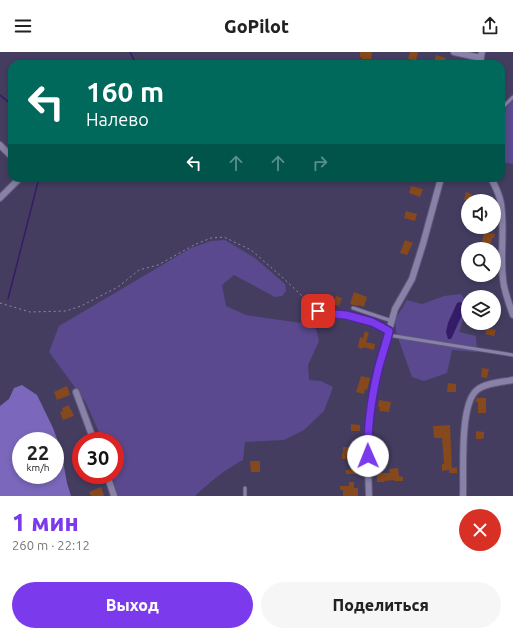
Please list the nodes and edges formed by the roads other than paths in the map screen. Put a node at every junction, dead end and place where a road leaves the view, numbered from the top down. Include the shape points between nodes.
1 (454, 52) edge
2 (481, 58) edge
3 (513, 97) edge
4 (505, 105) edge
5 (0, 145) edge
6 (8, 153) edge
7 (16, 182) edge
8 (440, 182) edge
9 (493, 182) edge
10 (0, 198) edge
11 (353, 308) dead end
12 (318, 311) road end
13 (513, 315) edge
14 (392, 321) junction
15 (388, 333) junction
16 (513, 354) edge
17 (513, 380) edge
18 (76, 392) dead end
19 (91, 432) edge
20 (110, 484) edge
21 (245, 488) dead end
22 (114, 496) edge
23 (245, 496) edge
24 (369, 496) edge
25 (463, 496) edge

1 - 2 street
3 - 4 lane
5 - 6 street
7 - 10 street
8 - 14 street via 412,279
9 - 13 street via 503,215 503,280
11 - 14 lane
12 - 15 lane via 372,322
14 - 15 street
15 - 16 lane
15 - 24 street via 369,416
17 - 25 street via 480,387 470,399 465,422
18 - 19 street
20 - 22 street
21 - 23 lane

